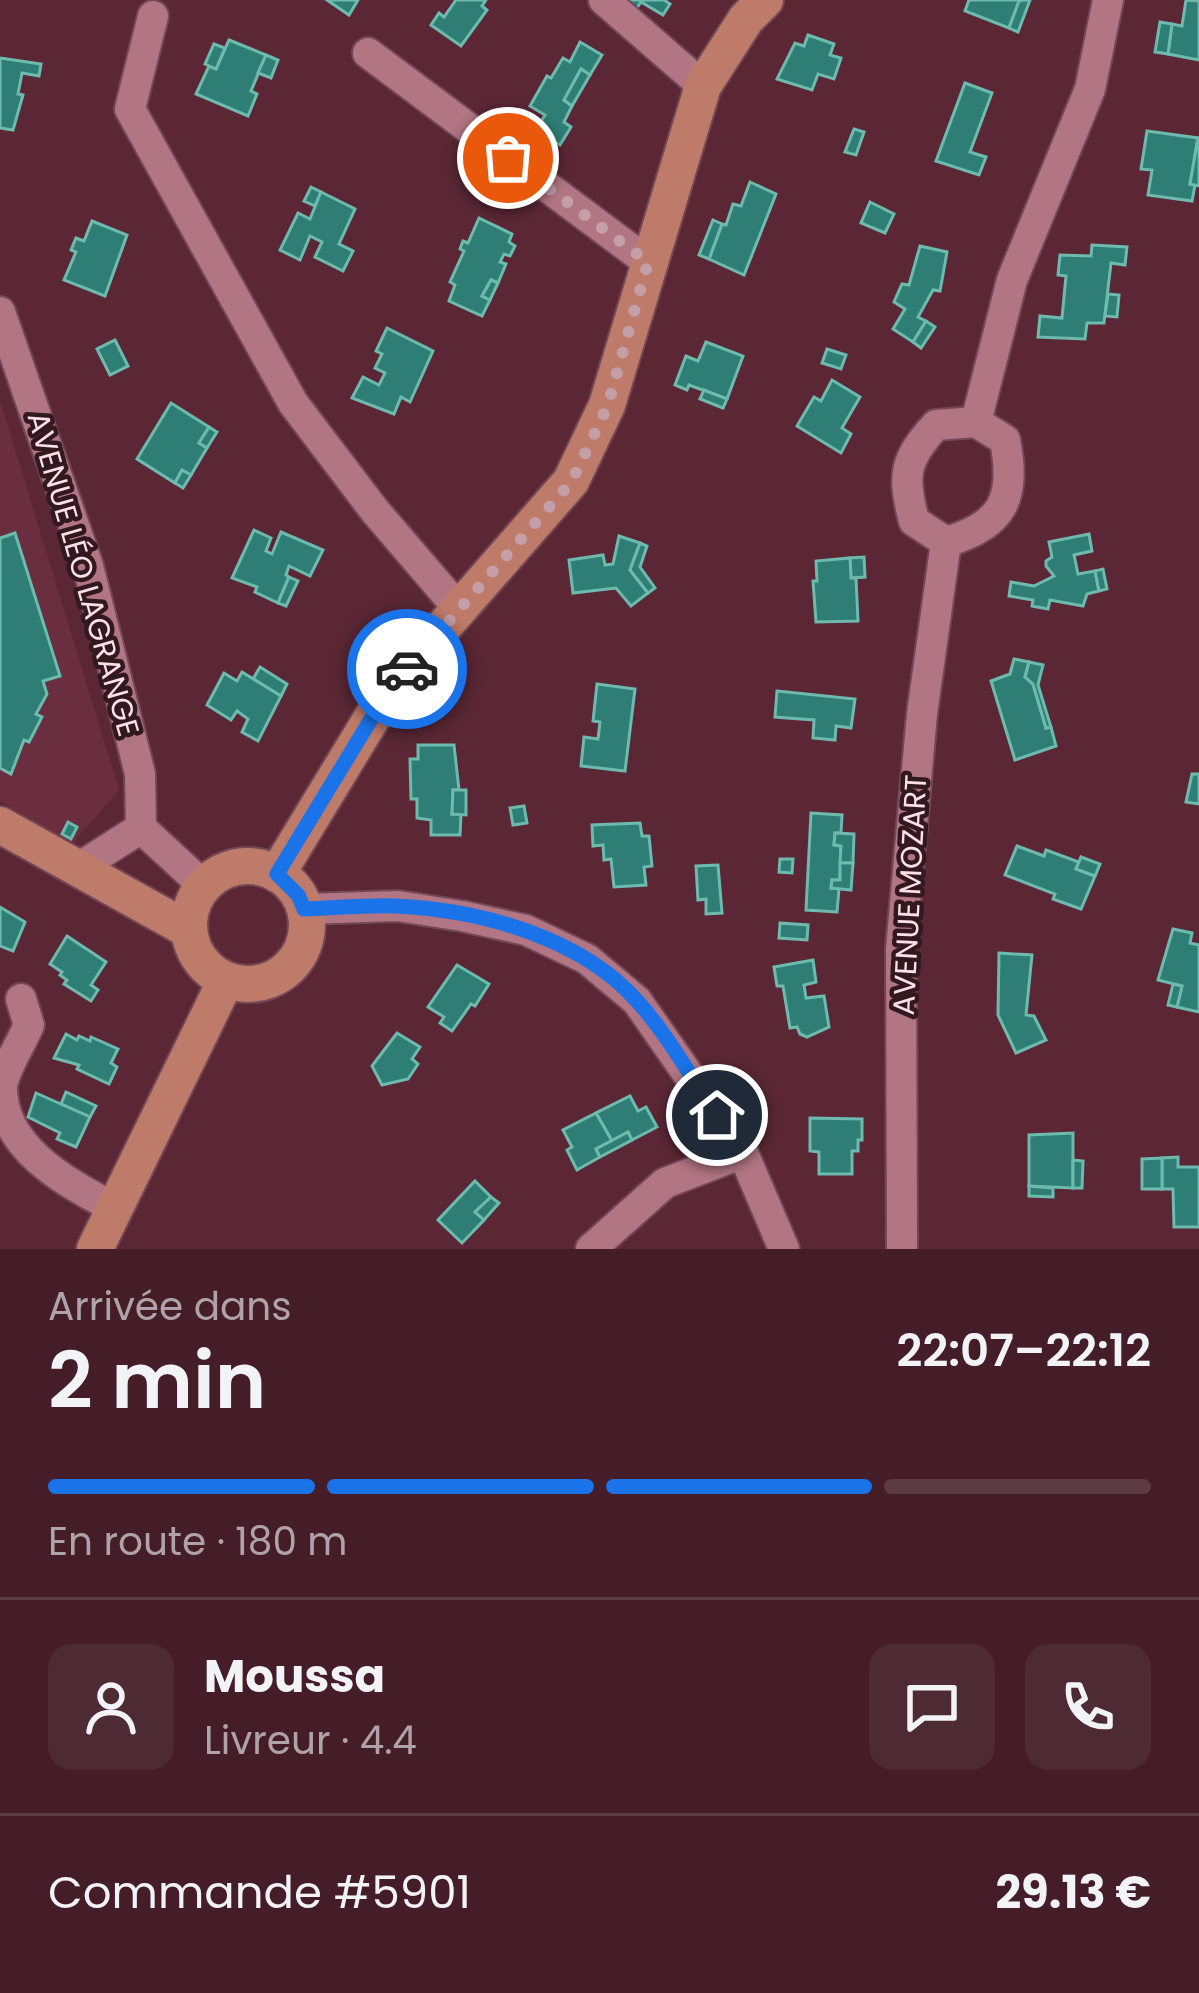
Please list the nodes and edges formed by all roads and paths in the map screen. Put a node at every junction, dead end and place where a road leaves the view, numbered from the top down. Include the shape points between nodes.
1 (604, 0) edge
2 (765, 0) edge
3 (1108, 0) edge
4 (154, 16) dead end
5 (368, 53) dead end
6 (703, 86) junction
7 (648, 262) junction
8 (0, 312) edge
9 (976, 422) junction
10 (946, 542) junction
11 (459, 608) junction
12 (0, 825) edge
13 (141, 828) junction
14 (80, 867) junction
15 (277, 874) junction
16 (206, 883) junction
17 (304, 909) junction
18 (189, 930) junction
19 (226, 980) junction
20 (21, 999) dead end
21 (743, 1153) junction
22 (115, 1208) junction
23 (94, 1249) edge
24 (591, 1249) edge
25 (784, 1249) edge
26 (902, 1249) edge

1 - 6 street
2 - 6 street
3 - 9 street via 1090,88 1012,280
4 - 11 street via 130,109 293,403
5 - 7 street
6 - 7 street
7 - 11 street via 608,405 572,481
8 - 13 street, AVENUE LÉO LAGRANGE via 88,566 140,774
9 - 10 street via 1005,440 1012,474 1005,506 979,532
9 - 10 street via 936,425 912,451 905,486 914,521
10 - 26 street, AVENUE MOZART via 901,949
11 - 15 street via 390,688
12 - 14 street
13 - 14 street
13 - 16 street
14 - 18 street
15 - 16 street via 240,866
15 - 17 street
16 - 18 street
17 - 19 street via 304,941 287,968 258,983
17 - 21 street via 398,906 462,916 526,931 587,959 638,1001
18 - 19 street via 205,965
19 - 22 street
20 - 22 street via 29,1025 2,1085 2,1117 38,1167
21 - 24 street via 665,1183
21 - 25 street
22 - 23 street

